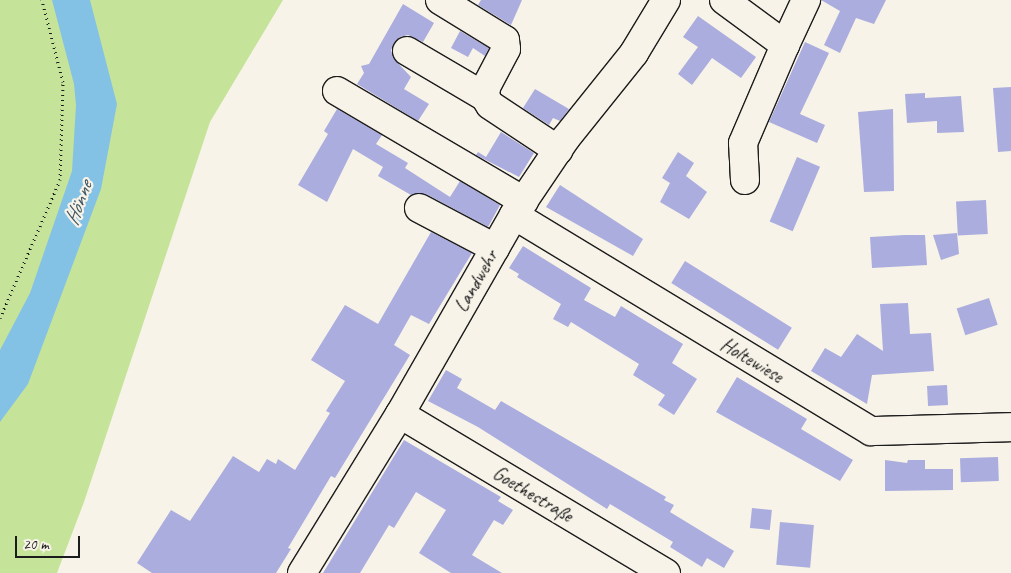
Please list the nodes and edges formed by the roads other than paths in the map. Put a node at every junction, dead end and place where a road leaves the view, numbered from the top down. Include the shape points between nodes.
1 (440, 0) edge
2 (666, 0) edge
3 (724, 0) edge
4 (806, 0) edge
5 (785, 45) junction
6 (407, 51) dead end
7 (337, 91) dead end
8 (486, 98) junction
9 (558, 150) junction
10 (744, 180) dead end
11 (419, 208) dead end
12 (519, 208) junction
13 (495, 248) junction
14 (400, 414) junction
15 (1011, 427) edge
16 (302, 573) edge
17 (666, 573) edge

1 - 8 street via 505,40 506,49 486,87
2 - 9 street, Landwehr via 634,53
3 - 5 street
4 - 5 street
5 - 10 street via 742,143
6 - 8 street
7 - 12 street, Holtewiese
8 - 9 street via 490,105
9 - 12 street, Landwehr
11 - 13 street
12 - 13 street, Landwehr
12 - 15 street, Holtewiese via 870,431
13 - 14 street, Landwehr
14 - 16 street, Landwehr
14 - 17 street, Goethestraße

